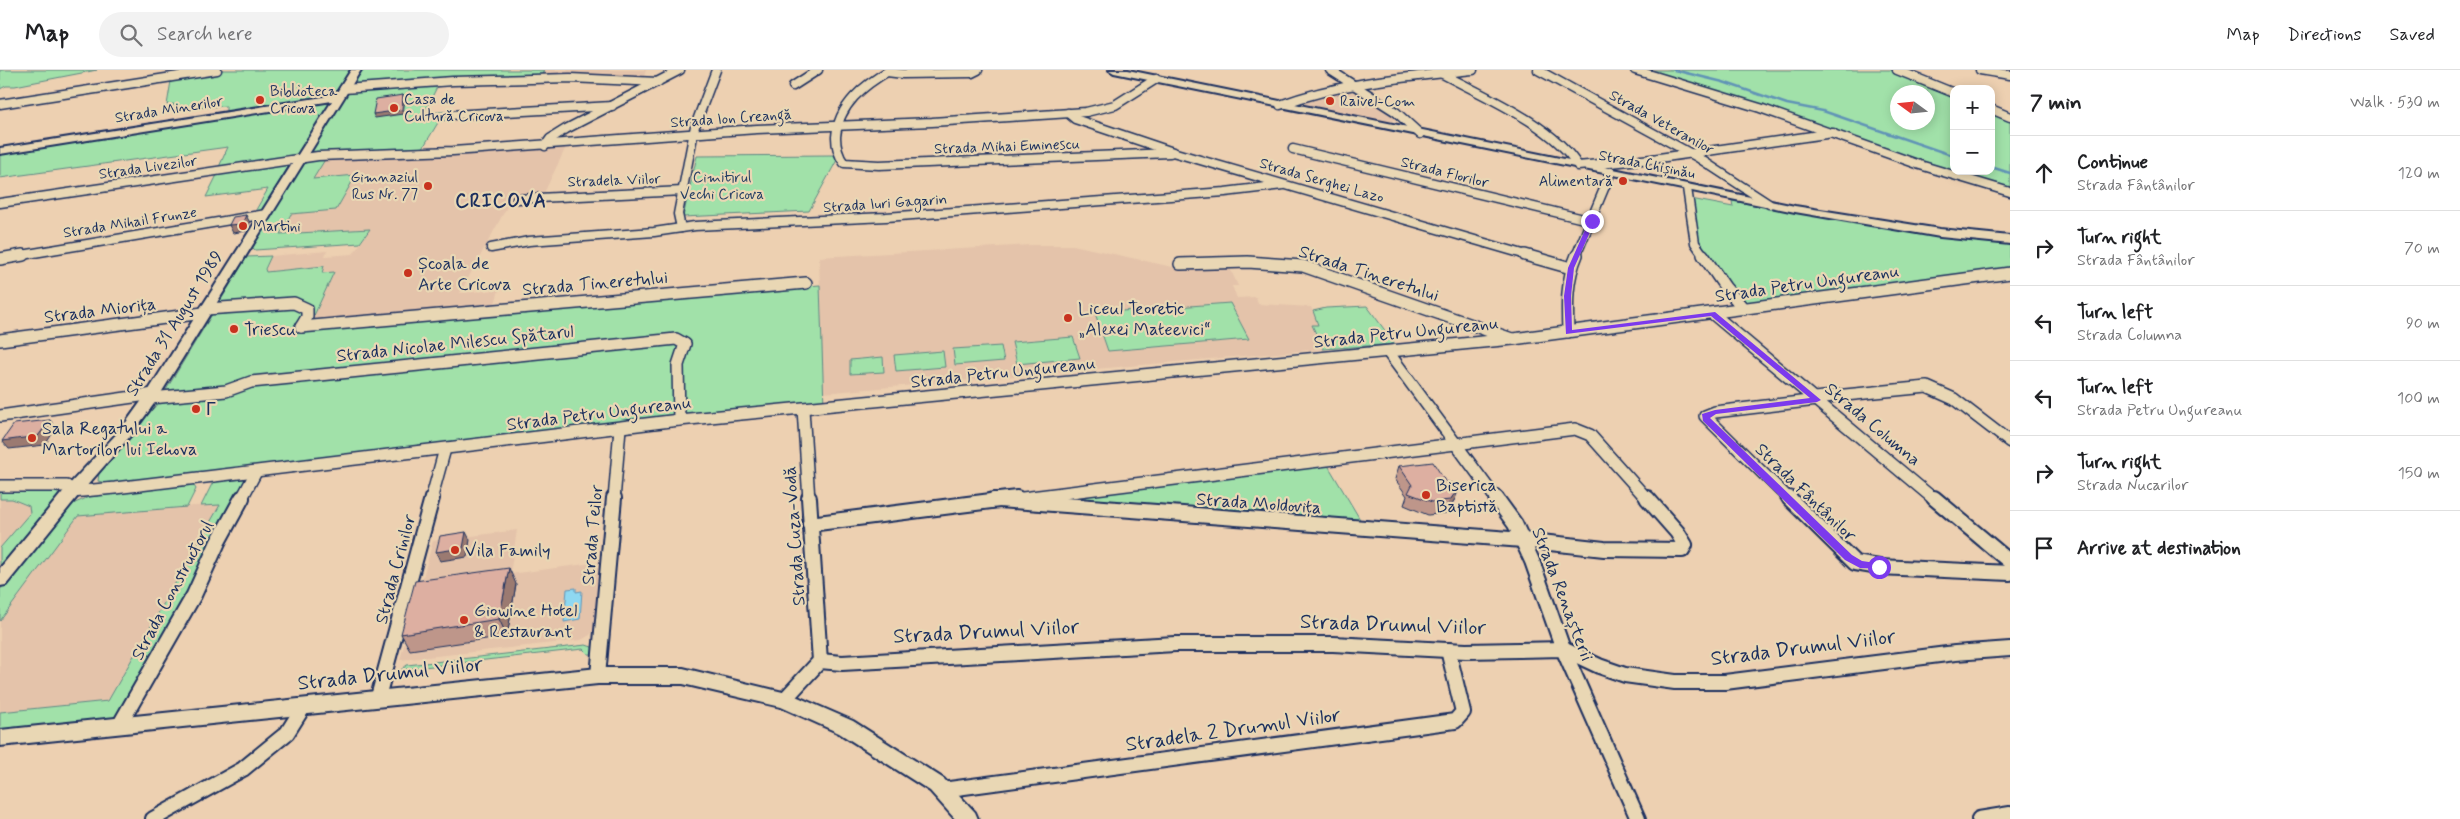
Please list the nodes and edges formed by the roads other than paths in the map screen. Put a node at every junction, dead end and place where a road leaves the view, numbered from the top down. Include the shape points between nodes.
1 (217, 70) edge
2 (356, 70) edge
3 (680, 70) edge
4 (716, 70) edge
5 (818, 70) edge
6 (978, 70) edge
7 (1114, 70) edge
8 (1330, 70) edge
9 (1473, 70) edge
10 (1538, 70) edge
11 (1635, 70) edge
12 (1897, 70) edge
13 (1980, 70) edge
14 (889, 71) edge
15 (1438, 72) edge
16 (2010, 75) edge
17 (1156, 79) junction
18 (658, 82) junction
19 (793, 86) dead end
20 (1354, 86) junction
21 (1950, 91) edge
22 (342, 92) junction
23 (0, 104) edge
24 (1280, 105) junction
25 (1995, 105) edge
26 (612, 106) junction
27 (2010, 108) edge
28 (1995, 111) edge
29 (1068, 114) junction
30 (451, 115) dead end
31 (2010, 117) edge
32 (837, 126) junction
33 (695, 133) junction
34 (1420, 134) junction
35 (1833, 134) junction
36 (545, 146) junction
37 (1293, 149) dead end
38 (0, 151) edge
39 (1176, 153) junction
40 (1691, 154) junction
41 (300, 159) junction
42 (1578, 166) junction
43 (1610, 172) junction
44 (1283, 185) junction
45 (1687, 188) junction
46 (683, 191) junction
47 (2010, 192) edge
48 (517, 199) dead end
49 (0, 203) edge
50 (1769, 204) junction
51 (266, 214) junction
52 (1592, 221) junction
53 (681, 228) junction
54 (2010, 240) edge
55 (490, 248) dead end
56 (0, 259) edge
57 (1180, 264) dead end
58 (1571, 268) junction
59 (2010, 273) edge
60 (806, 283) dead end
61 (1744, 309) junction
62 (205, 311) junction
63 (1713, 314) junction
64 (1568, 332) junction
65 (1513, 339) junction
66 (0, 340) edge
67 (1388, 352) junction
68 (152, 396) junction
69 (1816, 399) junction
70 (803, 409) junction
71 (0, 416) edge
72 (679, 420) junction
73 (620, 428) junction
74 (1456, 442) junction
75 (2010, 442) edge
76 (445, 449) junction
77 (256, 472) junction
78 (0, 486) edge
79 (72, 492) junction
80 (993, 500) junction
81 (810, 524) junction
82 (1523, 540) junction
83 (2010, 562) edge
84 (2010, 572) edge
85 (0, 580) edge
86 (1563, 649) junction
87 (2010, 649) edge
88 (1448, 650) junction
89 (820, 661) junction
90 (598, 676) junction
91 (378, 697) junction
92 (784, 700) junction
93 (304, 706) junction
94 (119, 726) junction
95 (0, 738) edge
96 (942, 790) junction
97 (2010, 814) edge
98 (153, 819) edge
99 (968, 819) edge
100 (1638, 819) edge
101 (1978, 819) edge

1 - 23 street
2 - 22 street, Strada 31 August 1989
3 - 18 street
4 - 33 street
5 - 19 street
6 - 14 street via 972,73 903,74
7 - 17 street, Strada Chișinău
8 - 20 street
9 - 15 street
10 - 40 street, Strada Veteranilor
11 - 35 street
12 - 21 street
13 - 16 street
14 - 32 street via 876,77 850,100
15 - 20 street
15 - 42 street via 1548,132 1569,151
17 - 24 street, Strada Chișinău
17 - 29 street, Strada Ion Creangă via 1107,108
18 - 22 street via 570,78 453,81
18 - 26 street
20 - 24 street
20 - 34 street via 1396,112
22 - 38 street, Strada Minerilor via 325,100
22 - 41 street, Strada 31 August 1989
24 - 34 street, Strada Chișinău
25 - 27 street
26 - 30 street
26 - 36 street via 566,129
28 - 31 street
29 - 32 street, Strada Ion Creangă
29 - 39 street, Strada Serghei Lazo
32 - 33 street, Strada Ion Creangă
32 - 39 street, Strada Mihai Eminescu via 836,149 841,160 852,165
33 - 36 street, Strada Ion Creangă
33 - 46 street
34 - 42 street, Strada Chișinău
35 - 40 street
35 - 47 street
36 - 41 street, Strada Ion Creangă
37 - 52 street, Strada Florilor
39 - 44 street, Strada Serghei Lazo
40 - 42 street
40 - 50 street, Strada Veteranilor
41 - 49 street, Strada Livezilor
41 - 51 street, Strada 31 August 1989
42 - 43 street, Strada Chișinău
43 - 45 street, Strada Chișinău
43 - 52 street
44 - 53 street, Strada Iuri Gagarin via 886,217
44 - 58 street, Strada Serghei Lazo
45 - 50 street, Strada Chișinău
45 - 61 street via 1694,243
46 - 48 street, Stradela Viilor
46 - 53 street via 678,214
50 - 54 street, Strada Chișinău via 1898,226
51 - 56 street, Strada Mihail Frunze
51 - 62 street, Strada 31 August 1989
52 - 58 street
53 - 55 street, Strada Iuri Gagarin via 529,241
57 - 65 street, Strada Tineretului via 1248,262 1303,266
58 - 64 street via 1567,296
59 - 61 street, Strada Petru Ungureanu
60 - 62 street, Strada Tineretului via 301,327 307,317 307,309 294,303
61 - 63 street, Strada Petru Ungureanu
62 - 66 street, Strada Miorița
62 - 68 street, Strada 31 August 1989
63 - 64 street, Strada Petru Ungureanu
63 - 69 street, Strada Columna
64 - 65 street, Strada Petru Ungureanu
65 - 67 street, Strada Petru Ungureanu
67 - 70 street, Strada Petru Ungureanu
67 - 74 street, Strada Renașterii
68 - 71 street
68 - 72 street, Strada Nicolae Milescu Spătarul via 226,391 251,382 676,339 685,344 678,365
68 - 79 street, Strada 31 August 1989 via 117,443
69 - 75 street via 1927,387 1954,399
69 - 83 street, Strada Columna
69 - 84 street, Strada Fântânilor via 1705,416 1855,563 1879,567
70 - 72 street, Strada Petru Ungureanu
70 - 81 street, Strada Cuza-Vodă
72 - 73 street, Strada Petru Ungureanu
73 - 76 street, Strada Petru Ungureanu
73 - 90 street, Strada Teilor
74 - 80 street, Strada Moldovița
74 - 82 street, Strada Renașterii
74 - 82 street, Strada Moldovița via 1570,429 1583,431 1670,523 1685,546 1682,550 1650,551 1563,546
76 - 77 street, Strada Petru Ungureanu
76 - 91 street, Strada Crinilor
77 - 79 street, Strada Petru Ungureanu
77 - 94 street, Strada Constructorul via 194,595
78 - 79 street, Strada Petru Ungureanu via 56,485 67,486
79 - 85 street, Strada 31 August 1989
80 - 81 street, Strada Moldovița
80 - 82 street, Strada Moldovița
81 - 89 street, Strada Cuza-Vodă
82 - 86 street, Strada Renașterii
86 - 87 street, Strada Drumul Viilor via 1625,674 1652,680 1696,682 1725,682
86 - 88 street, Strada Drumul Viilor via 1532,652
86 - 100 street, Strada Renașterii
88 - 89 street, Strada Drumul Viilor via 1333,644 1175,644 842,663
88 - 96 street, Stradela 2 Drumul Viilor via 1463,712 1455,721
89 - 92 street
90 - 91 street, Strada Drumul Viilor
90 - 92 street, Strada Drumul Viilor via 683,676
91 - 93 street, Strada Drumul Viilor
92 - 96 street, Strada Drumul Viilor via 846,727
93 - 94 street, Strada Drumul Viilor
93 - 98 street via 287,733 243,769
94 - 95 street, Strada Drumul Viilor
96 - 99 street, Strada Drumul Viilor
97 - 101 street

